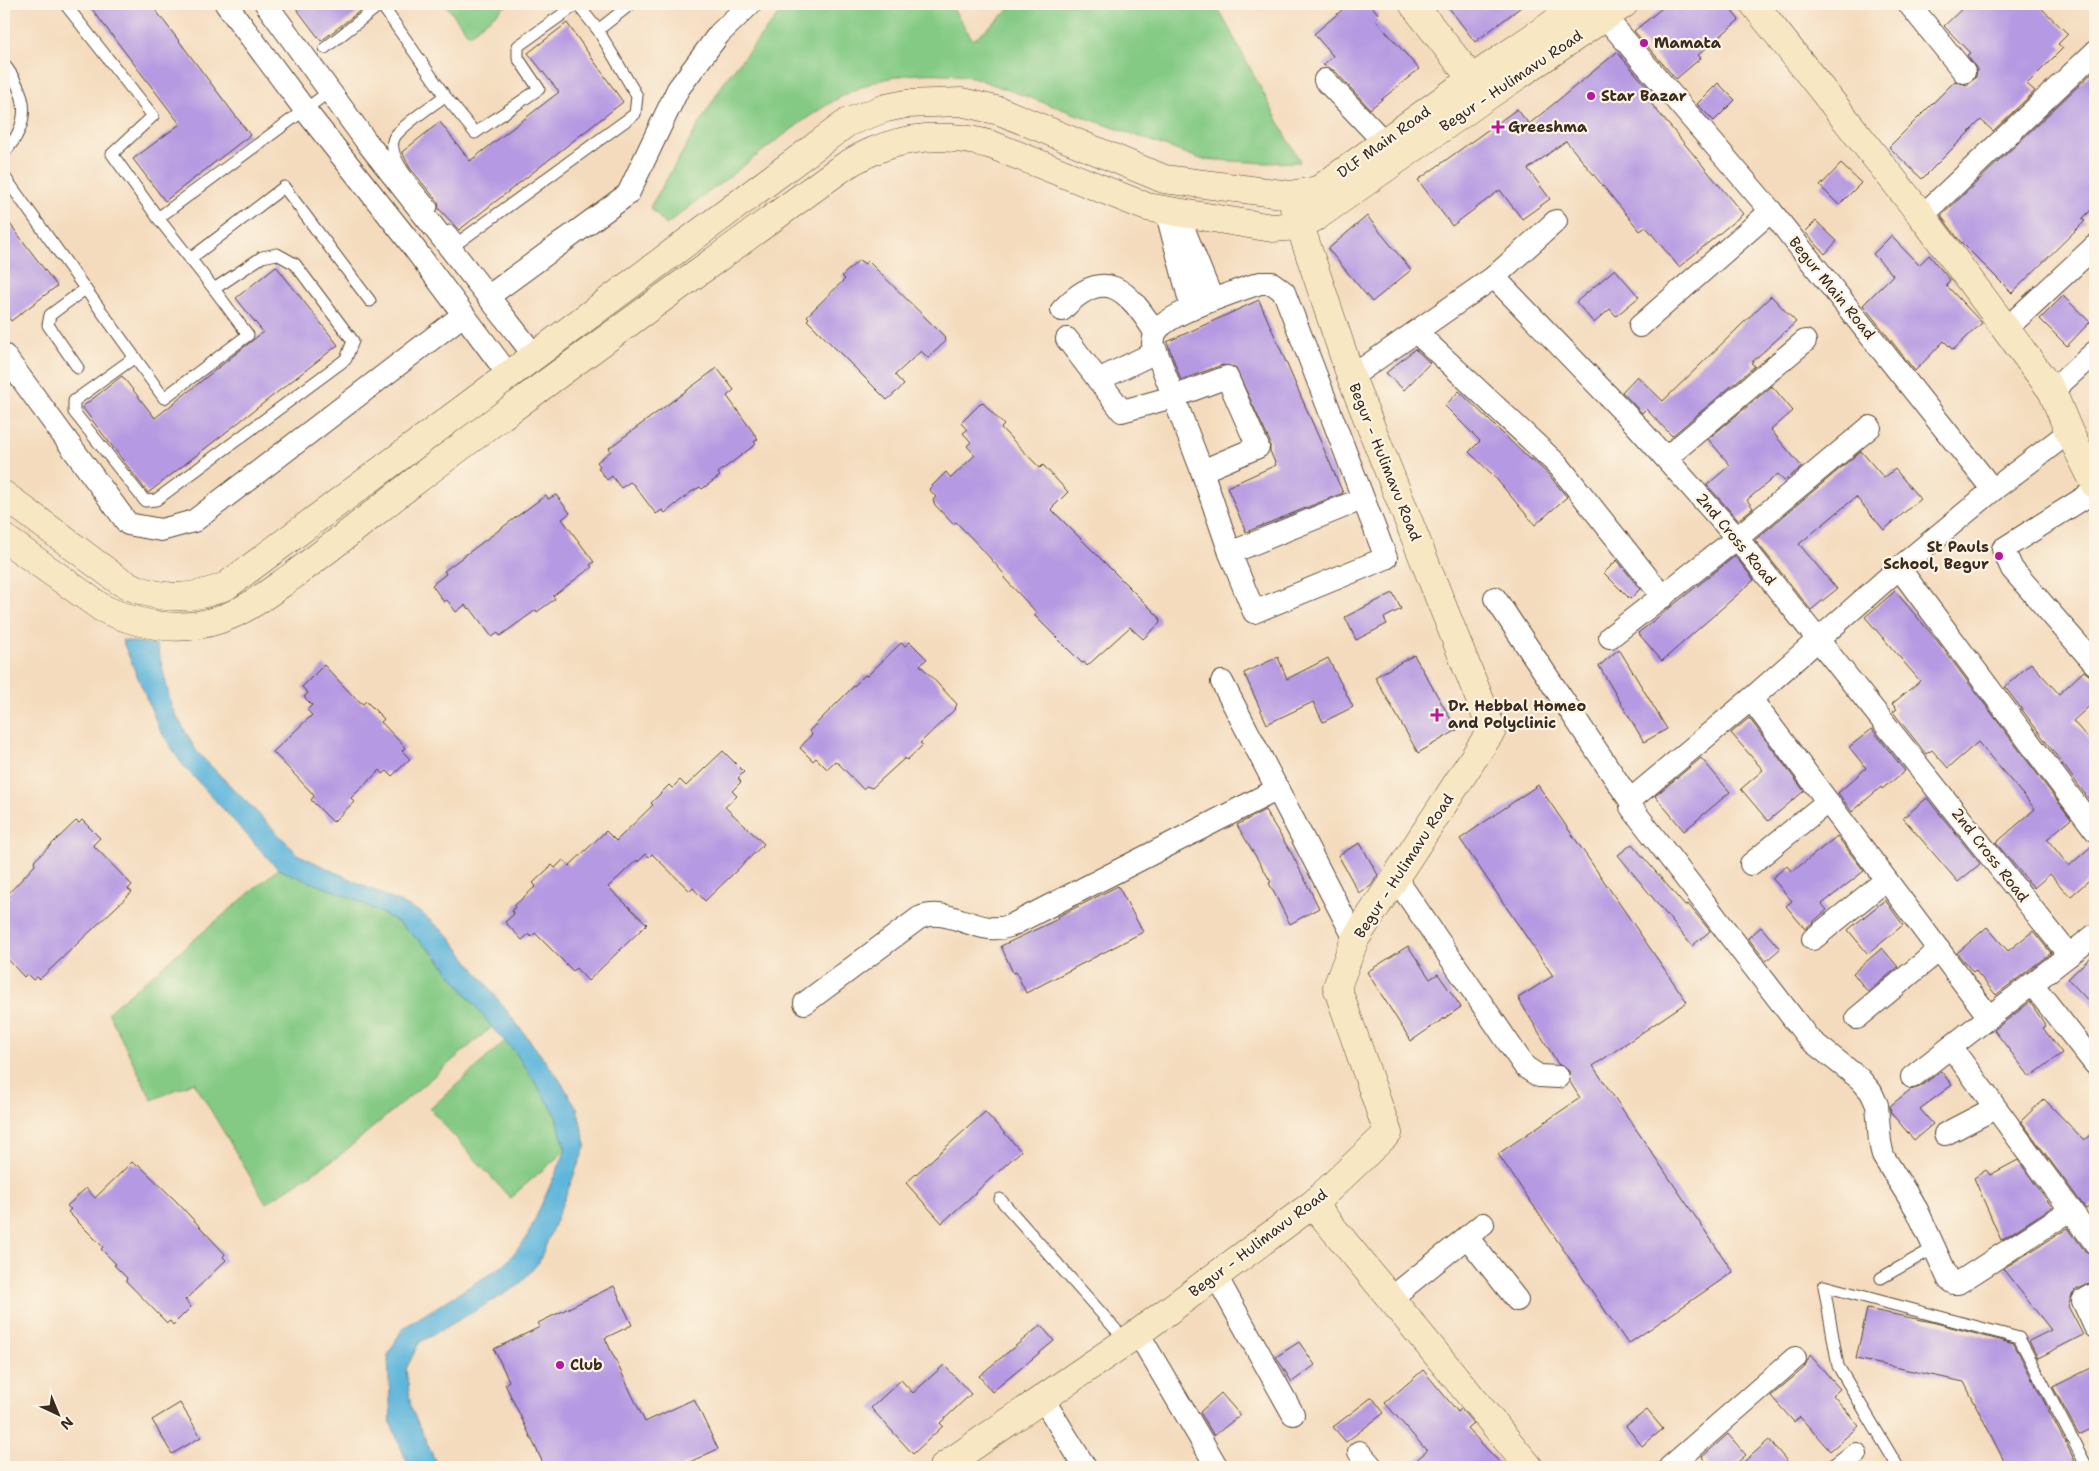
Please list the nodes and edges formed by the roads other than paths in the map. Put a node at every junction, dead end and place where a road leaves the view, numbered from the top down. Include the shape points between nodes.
1 (65, 4) edge
2 (226, 4) edge
3 (266, 4) edge
4 (381, 4) edge
5 (631, 4) edge
6 (750, 4) edge
7 (1413, 4) edge
8 (1754, 4) edge
9 (1909, 4) edge
10 (1603, 8) edge
11 (598, 30) junction
12 (325, 48) dead end
13 (2095, 52) edge
14 (4, 64) edge
15 (1964, 72) dead end
16 (1325, 80) dead end
17 (1479, 87) junction
18 (330, 91) junction
19 (445, 96) junction
20 (305, 110) junction
21 (1000, 111) junction
22 (1384, 142) junction
23 (992, 145) junction
24 (4, 153) edge
25 (4, 176) edge
26 (1290, 195) junction
27 (1172, 211) junction
28 (1771, 211) junction
29 (1922, 216) junction
30 (158, 218) junction
31 (428, 220) junction
32 (1556, 221) dead end
33 (1299, 226) junction
34 (406, 236) junction
35 (2095, 246) edge
36 (190, 259) junction
37 (1494, 276) junction
38 (85, 289) junction
39 (214, 289) junction
40 (490, 296) junction
41 (1212, 300) junction
42 (370, 301) dead end
43 (1062, 310) dead end
44 (1192, 310) junction
45 (463, 315) junction
46 (1640, 326) dead end
47 (2007, 328) junction
48 (1416, 332) junction
49 (1067, 339) dead end
50 (1805, 341) dead end
51 (1156, 342) junction
52 (2095, 352) edge
53 (4, 355) edge
54 (534, 355) junction
55 (135, 357) junction
56 (78, 368) dead end
57 (508, 374) junction
58 (1351, 377) junction
59 (1098, 380) junction
60 (2052, 391) junction
61 (1172, 397) junction
62 (1870, 427) dead end
63 (2069, 432) junction
64 (1666, 458) junction
65 (391, 462) junction
66 (1202, 470) junction
67 (411, 484) junction
68 (2095, 484) edge
69 (1993, 490) junction
70 (2095, 491) edge
71 (4, 495) edge
72 (1362, 499) junction
73 (4, 538) edge
74 (1738, 538) junction
75 (1230, 553) junction
76 (1899, 568) junction
77 (1663, 597) junction
78 (1495, 598) dead end
79 (1610, 637) dead end
80 (1819, 640) junction
81 (2095, 664) edge
82 (1222, 682) dead end
83 (1751, 700) junction
84 (1278, 789) junction
85 (1631, 802) junction
86 (1827, 802) junction
87 (2095, 830) edge
88 (1751, 864) dead end
89 (1395, 877) junction
90 (1886, 880) junction
91 (2095, 935) edge
92 (1355, 939) junction
93 (1813, 939) dead end
94 (1939, 950) junction
95 (2069, 955) junction
96 (2032, 984) junction
97 (806, 1003) dead end
98 (1989, 1017) junction
99 (1857, 1018) dead end
100 (1951, 1047) junction
101 (2095, 1064) edge
102 (1558, 1077) dead end
103 (1912, 1077) dead end
104 (1995, 1108) junction
105 (1945, 1134) dead end
106 (1000, 1199) dead end
107 (1313, 1204) junction
108 (2071, 1210) junction
109 (2095, 1243) edge
110 (1934, 1248) junction
111 (1216, 1276) junction
112 (1880, 1278) dead end
113 (2095, 1294) edge
114 (1390, 1299) junction
115 (1517, 1300) dead end
116 (2095, 1327) edge
117 (1132, 1337) junction
118 (1795, 1358) dead end
119 (1043, 1399) junction
120 (1293, 1414) dead end
121 (943, 1467) edge
122 (1085, 1467) edge
123 (1217, 1467) edge
124 (1528, 1467) edge
125 (1670, 1467) edge
126 (1898, 1467) edge
127 (2087, 1467) edge

1 - 30 lane via 153,116 112,154
2 - 20 street
3 - 18 street
4 - 12 lane
4 - 19 lane
5 - 11 lane
6 - 40 street via 719,34 678,89 628,194
7 - 17 main road
8 - 29 main road
9 - 15 street
10 - 17 main road, Begur Main Road
10 - 28 street, Begur Main Road
11 - 19 lane via 577,4 518,46 518,58 539,89 475,133
11 - 19 lane via 637,96 635,114 458,242 396,160 392,149 395,136
13 - 29 street
14 - 24 lane via 18,84 24,108 19,133
16 - 22 street
17 - 22 main road, DLF Main Road
17 - 33 main road, Begur - Hulimavu Road via 1316,217
18 - 20 lane
18 - 31 street
20 - 30 lane
20 - 34 street
21 - 23 main road
21 - 26 main road, DLF Main Road via 1164,179
21 - 54 main road, DLF Main Road via 960,102 933,101 886,108 848,122
22 - 26 main road, DLF Main Road via 1318,190
23 - 27 main road via 1147,207
23 - 67 main road via 955,136 916,137 882,146 850,162
25 - 38 lane
26 - 33 main road, Begur - Hulimavu Road
27 - 33 main road via 1272,228
27 - 41 street
27 - 44 street
28 - 46 street
28 - 69 street, Begur Main Road
29 - 47 main road
30 - 36 lane
31 - 34 street
31 - 40 street
32 - 37 street
33 - 58 main road, Begur - Hulimavu Road
34 - 45 street
35 - 47 street
36 - 39 lane
36 - 42 lane via 284,187
37 - 48 street
37 - 64 street, 2nd Cross Road
38 - 55 lane
38 - 56 lane via 50,315 48,325
39 - 55 lane via 248,335 164,398
39 - 55 lane via 262,257 277,254 294,264 353,340 346,359 156,500 145,500 74,412 74,401
40 - 54 street
41 - 44 street
41 - 72 street via 1260,283 1272,283 1284,292
43 - 51 street via 1076,295 1107,285 1123,292 1139,306
44 - 51 street via 1165,323
45 - 53 street via 194,521 161,530 128,524
45 - 57 street
47 - 60 main road
48 - 58 street
48 - 77 street via 1559,466
49 - 59 street
50 - 64 street
51 - 59 street
51 - 61 street
52 - 60 street
54 - 57 main road, DLF Main Road
57 - 65 main road, DLF Main Road
58 - 89 main road, Begur - Hulimavu Road via 1492,730
59 - 61 street via 1122,412
60 - 63 main road
61 - 66 street
61 - 66 street via 1227,377 1258,447
62 - 74 street
63 - 68 main road
63 - 69 street
64 - 74 street, 2nd Cross Road
65 - 67 main road
65 - 71 main road, DLF Main Road via 226,586 181,598 149,594 118,580
66 - 75 street
67 - 73 main road via 251,606 216,621 197,625 158,626 102,608
69 - 76 street
70 - 81 street via 2003,549 2012,569
72 - 75 street
72 - 75 street via 1386,558 1254,612
74 - 77 street
74 - 80 street, 2nd Cross Road
76 - 80 street
76 - 87 street
77 - 79 street
78 - 85 street
80 - 83 street
80 - 95 street, 2nd Cross Road
82 - 84 street
83 - 85 street via 1634,796
83 - 86 street
84 - 92 street
84 - 97 street via 1010,926 989,930 936,914 919,918
85 - 110 street via 1631,807 1794,1021 1809,1039 1860,1078 1871,1092 1877,1106 1883,1156 1917,1210
86 - 88 street
86 - 90 street
89 - 92 main road, Begur - Hulimavu Road
89 - 102 street via 1525,1067 1539,1076
90 - 93 street
90 - 94 street
91 - 95 street
92 - 107 main road, Begur - Hulimavu Road via 1337,987 1388,1133
94 - 98 street
94 - 99 street
95 - 96 street
96 - 98 street
96 - 101 street
98 - 100 street
100 - 103 street
100 - 104 street
104 - 105 street
104 - 108 street
106 - 117 lane
107 - 111 main road, Begur - Hulimavu Road
107 - 114 main road
108 - 109 street
108 - 110 street via 1958,1283 1949,1280
110 - 112 lane
111 - 117 main road, Begur - Hulimavu Road
111 - 120 street
113 - 116 street via 2083,1301
114 - 115 street via 1475,1231
114 - 124 main road
117 - 119 main road, Begur - Hulimavu Road
117 - 123 street
118 - 125 street
119 - 121 main road, Begur - Hulimavu Road
119 - 122 street
126 - 127 lane via 1838,1366 1824,1286 2019,1338

